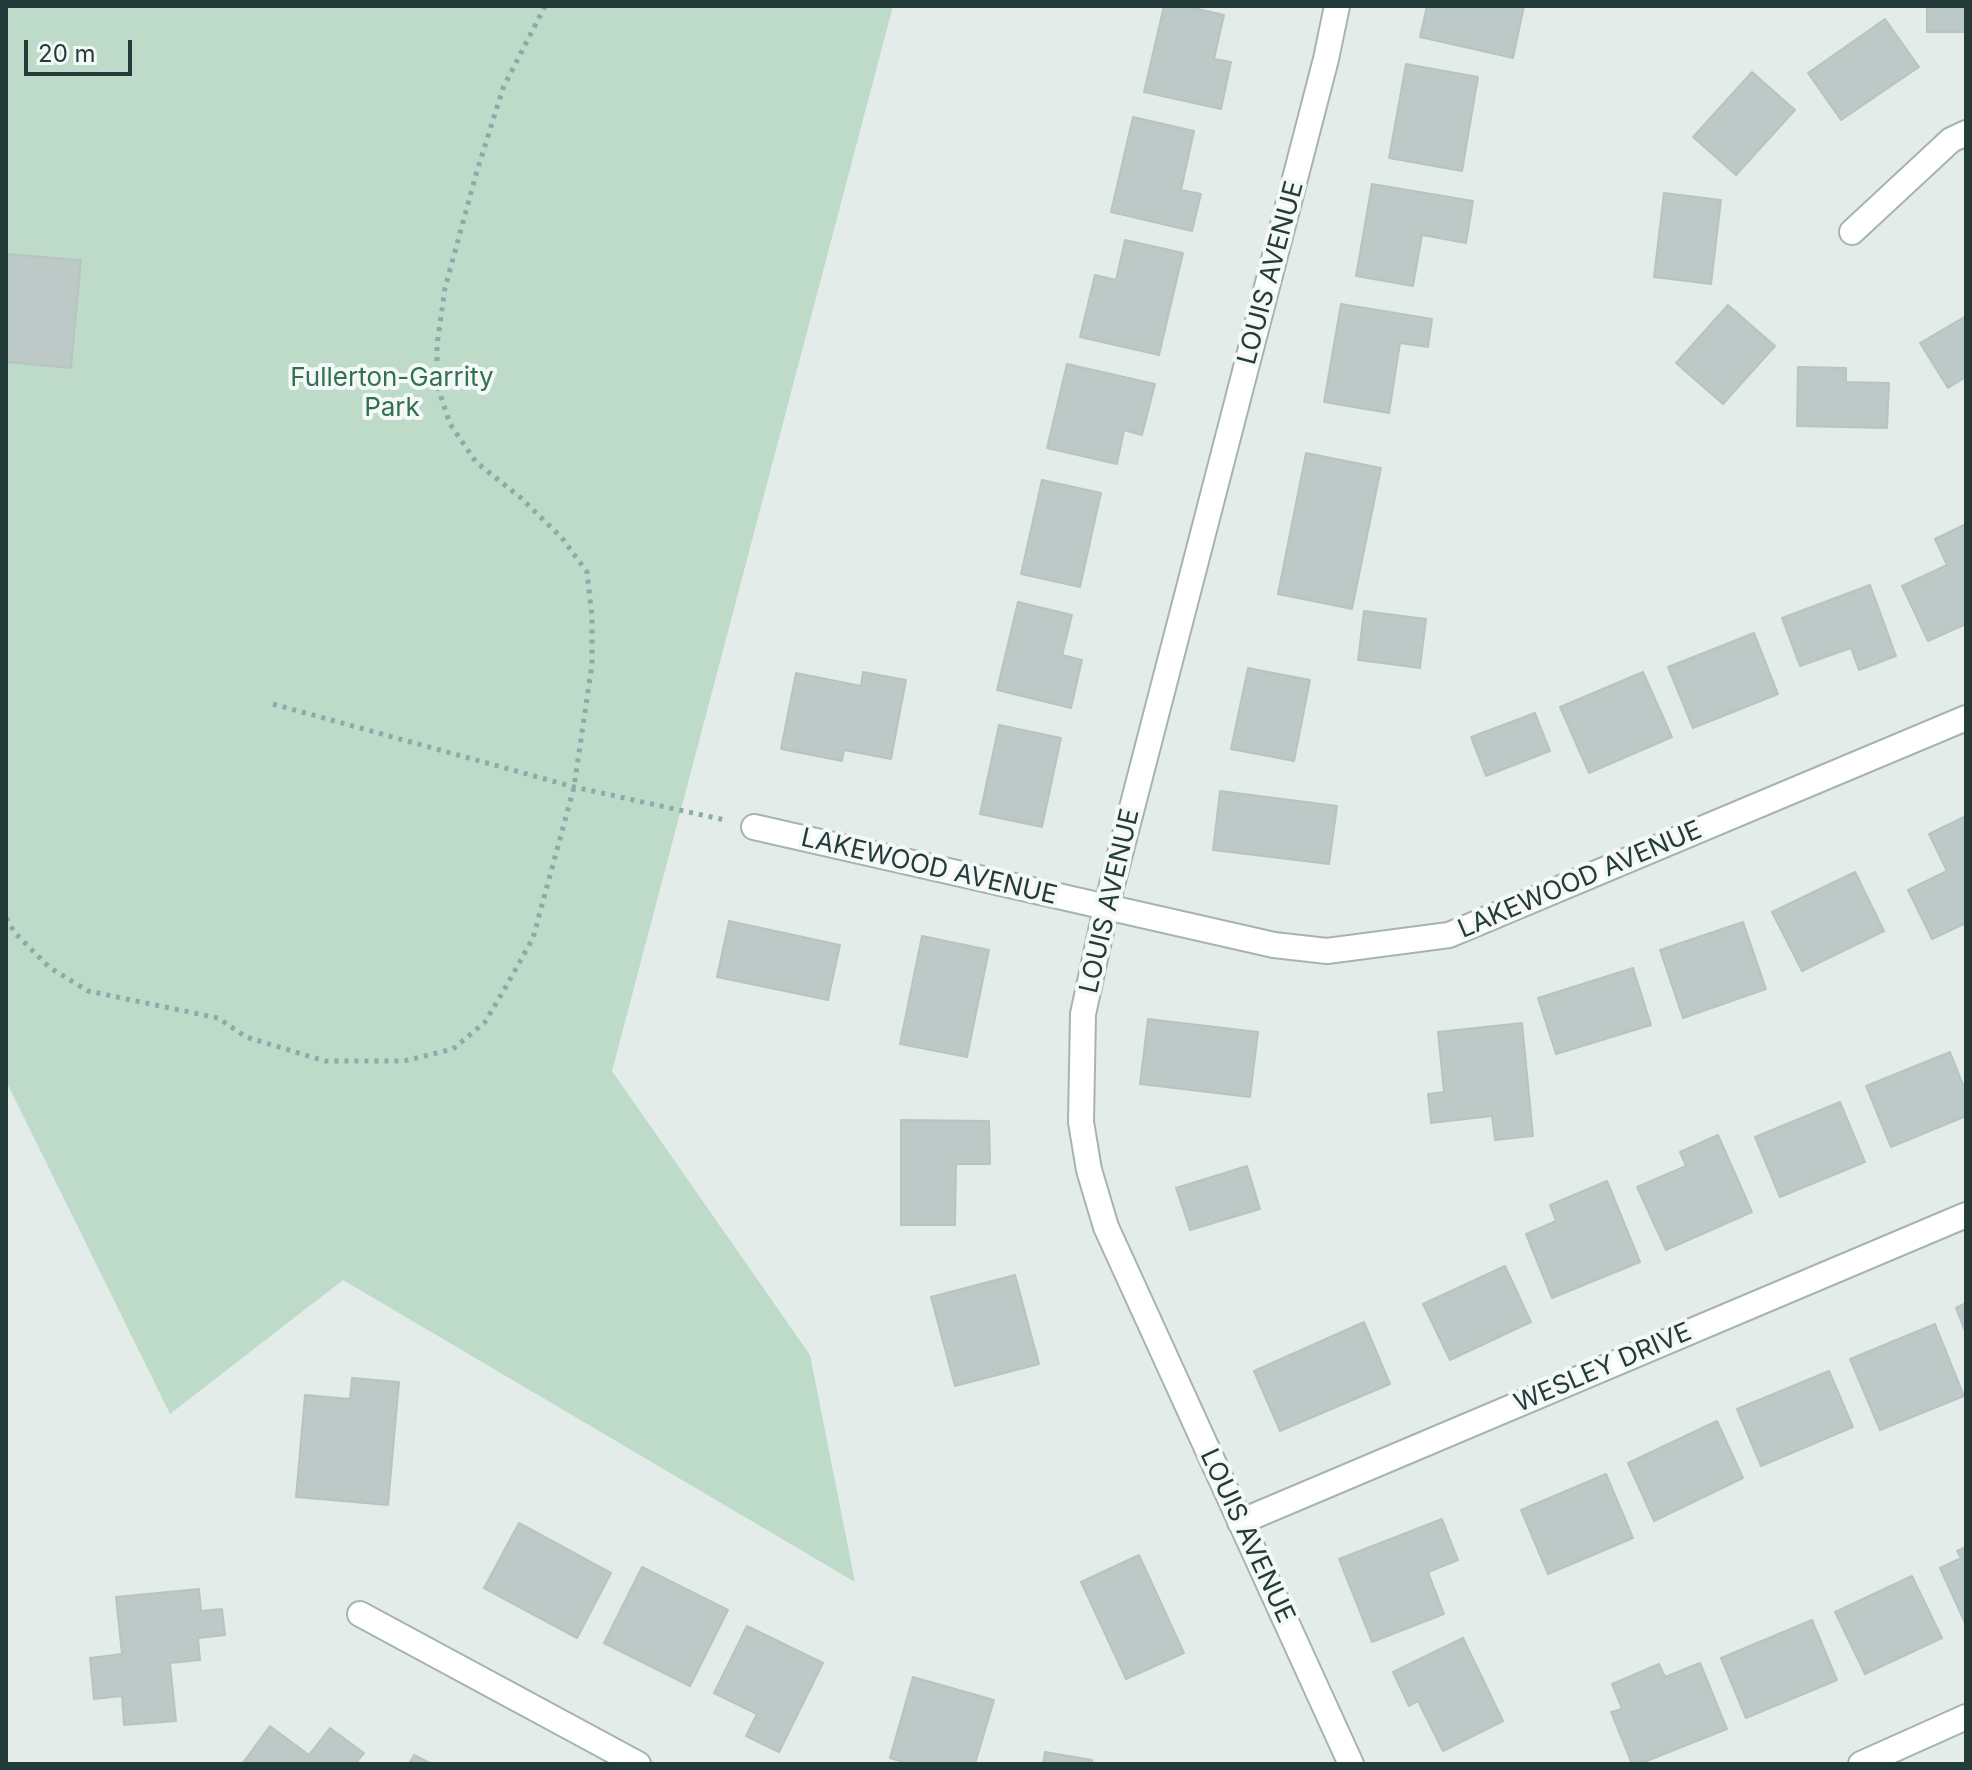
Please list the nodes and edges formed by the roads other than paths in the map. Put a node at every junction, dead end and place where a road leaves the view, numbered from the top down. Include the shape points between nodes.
1 (1337, 6) edge
2 (1966, 133) edge
3 (1852, 232) dead end
4 (1966, 718) edge
5 (754, 827) road end
6 (1106, 908) junction
7 (1966, 1215) edge
8 (1240, 1522) junction
9 (360, 1614) dead end
10 (1966, 1717) edge
11 (638, 1764) edge
12 (1351, 1764) edge
13 (1861, 1764) edge

1 - 6 street, LOUIS AVENUE
2 - 3 street via 1951,140
4 - 6 street, LAKEWOOD AVENUE via 1449,935 1327,951 1274,945
5 - 6 street, LAKEWOOD AVENUE
6 - 8 street, LOUIS AVENUE via 1083,1014 1081,1122 1089,1170 1106,1227
7 - 8 street, WESLEY DRIVE
8 - 12 street, LOUIS AVENUE
9 - 11 street
10 - 13 street

